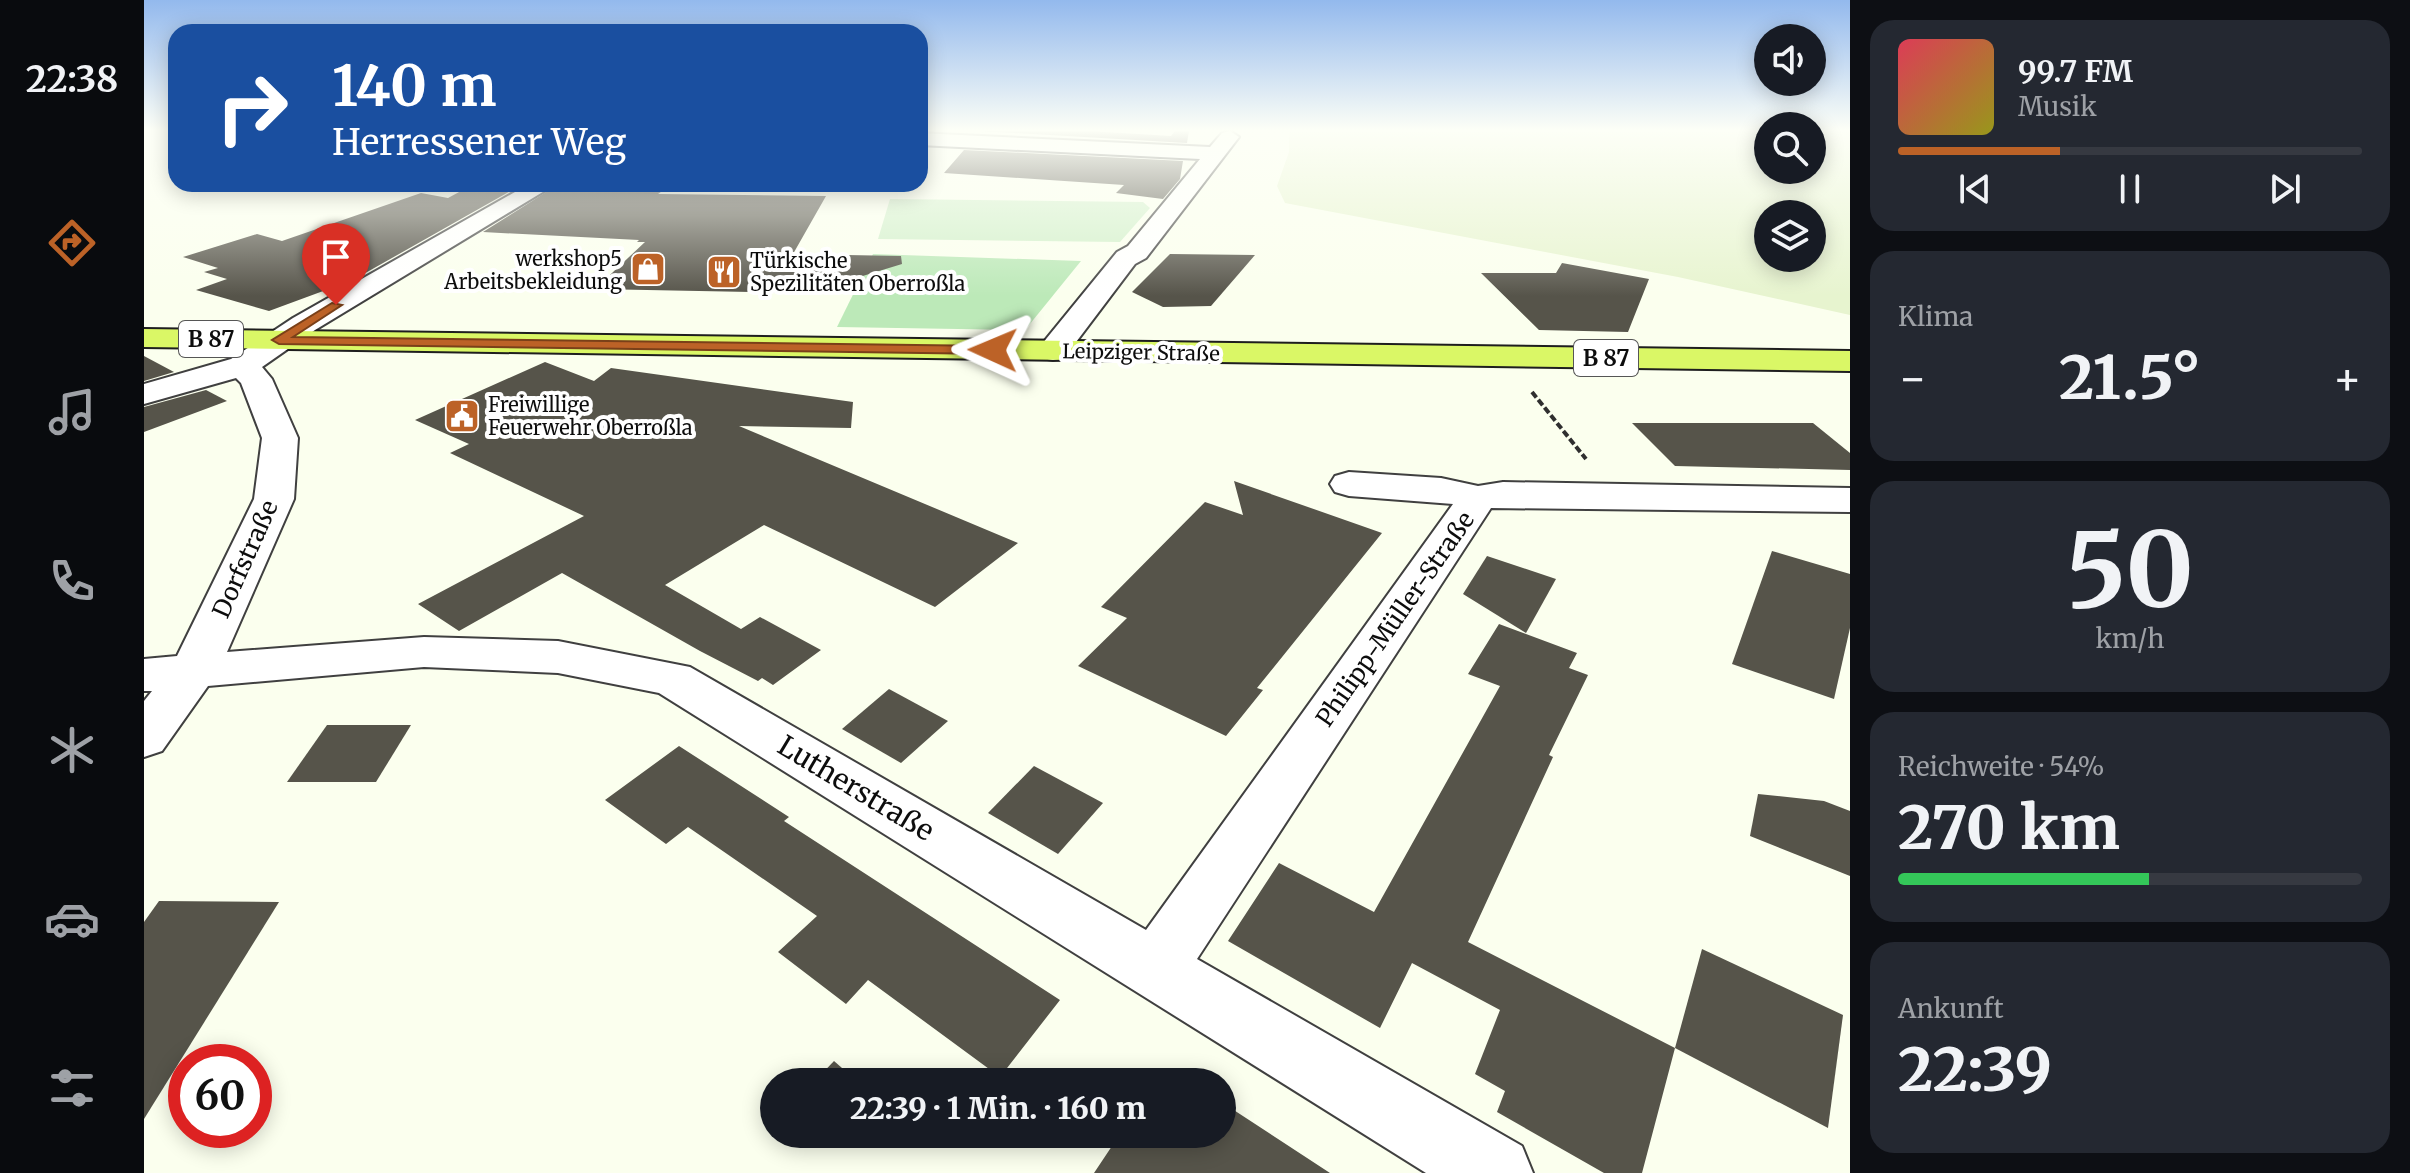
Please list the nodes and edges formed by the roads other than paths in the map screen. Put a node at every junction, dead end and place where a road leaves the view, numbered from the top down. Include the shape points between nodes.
1 (1191, 186) edge
2 (531, 192) edge
3 (144, 338) edge
4 (279, 340) junction
5 (1053, 351) junction
6 (1850, 361) edge
7 (242, 366) junction
8 (144, 394) edge
9 (1349, 484) dead end
10 (1478, 498) junction
11 (1850, 500) edge
12 (169, 672) edge
13 (144, 738) edge
14 (1156, 967) junction
15 (1495, 1173) edge

1 - 5 street
2 - 4 street
3 - 4 main road, Leipziger Straße / B 87
4 - 5 main road, Leipziger Straße / B 87
4 - 7 street
5 - 6 main road, Leipziger Straße / B 87
7 - 8 street
7 - 12 street, Dorfstraße via 256,379 280,438 274,499
9 - 10 street
10 - 11 street, Philipp-Müller-Straße via 1503,494
10 - 14 street, Philipp-Müller-Straße
12 - 13 street, Dorfstraße
12 - 14 street, Lutherstraße via 424,652 558,657 673,679
14 - 15 street, Lutherstraße

